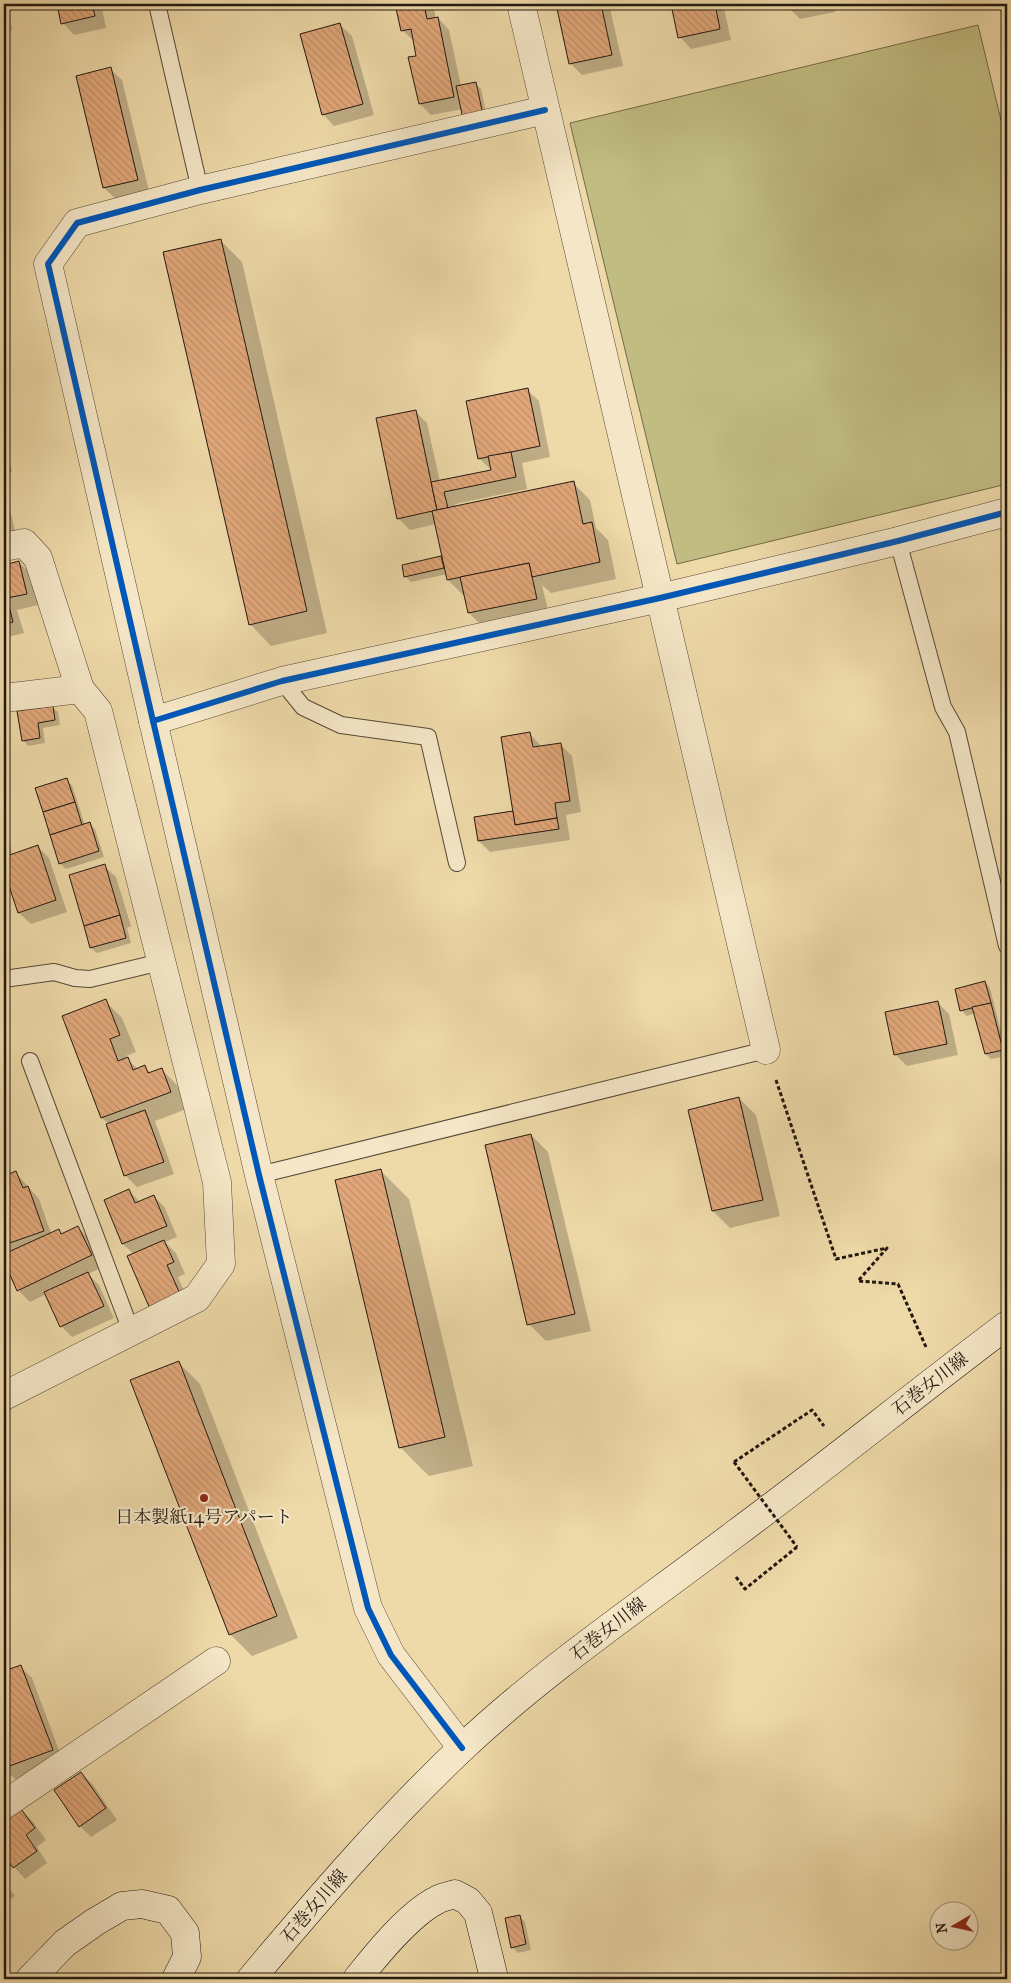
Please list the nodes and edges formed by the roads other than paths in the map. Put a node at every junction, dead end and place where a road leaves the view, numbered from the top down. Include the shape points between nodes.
1 (157, 4) edge
2 (520, 4) edge
3 (545, 110) junction
4 (200, 190) junction
5 (1007, 512) edge
6 (898, 541) junction
7 (4, 546) edge
8 (660, 598) junction
9 (282, 681) junction
10 (80, 689) junction
11 (4, 698) edge
12 (153, 721) junction
13 (457, 864) dead end
14 (1007, 946) edge
15 (161, 962) junction
16 (4, 979) edge
17 (766, 1050) joint
18 (30, 1061) dead end
19 (260, 1175) junction
20 (217, 1182) junction
21 (1007, 1325) edge
22 (131, 1331) junction
23 (4, 1396) edge
24 (216, 1661) dead end
25 (462, 1748) junction
26 (4, 1805) edge
27 (30, 1979) edge
28 (176, 1979) edge
29 (250, 1979) edge
30 (357, 1979) edge
31 (494, 1979) edge

1 - 4 lane
2 - 3 street
3 - 4 street
3 - 8 street
4 - 12 street via 77,223 48,264
5 - 6 street
6 - 8 street
6 - 14 lane via 943,707 957,732
7 - 10 street via 24,543 38,558
8 - 9 street
8 - 17 street
9 - 12 street
9 - 13 lane via 302,707 341,726 428,737
10 - 11 street
10 - 15 street via 98,711
12 - 19 street
15 - 16 lane via 90,979 54,972
15 - 20 street
17 - 19 lane
18 - 22 lane
19 - 20 street
19 - 25 street via 368,1608 391,1655
20 - 22 street via 221,1264 197,1298
21 - 25 street, 石巻女川線 via 621,1618
22 - 23 street
24 - 26 street
25 - 29 street, 石巻女川線 via 321,1896
27 - 28 street via 65,1943 95,1922 122,1906 142,1904 168,1910 185,1933 187,1958
30 - 31 street via 384,1946 421,1911 437,1900 456,1894 468,1901 478,1913

